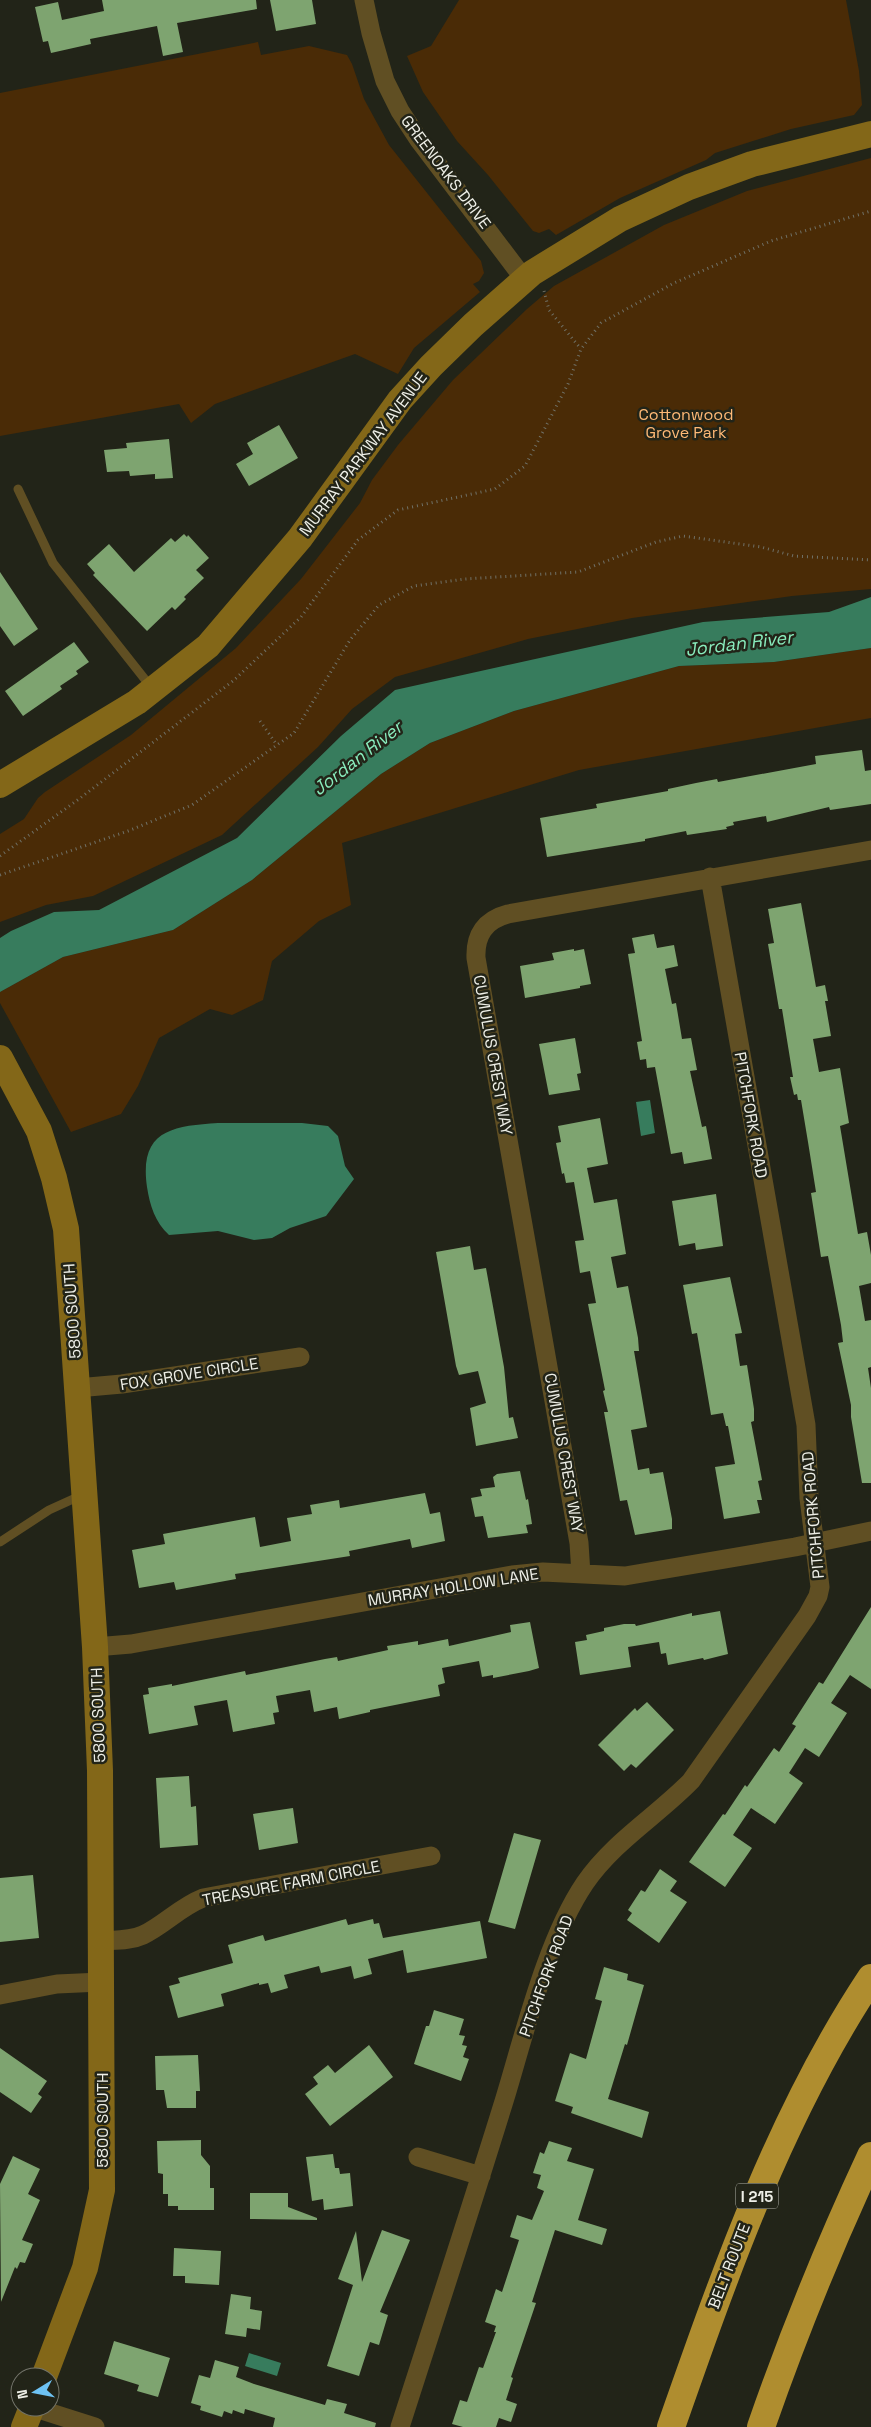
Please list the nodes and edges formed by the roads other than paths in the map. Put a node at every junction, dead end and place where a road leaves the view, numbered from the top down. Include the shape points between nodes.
1 (364, 0) edge
2 (871, 134) edge
3 (535, 286) junction
4 (18, 489) dead end
5 (153, 689) junction
6 (0, 785) edge
7 (871, 850) edge
8 (710, 877) junction
9 (0, 1058) edge
10 (300, 1357) dead end
11 (77, 1388) junction
12 (85, 1493) junction
13 (871, 1531) edge
14 (0, 1542) edge
15 (815, 1544) junction
16 (580, 1574) junction
17 (95, 1647) junction
18 (431, 1856) dead end
19 (101, 1941) junction
20 (871, 1978) edge
21 (101, 1982) junction
22 (0, 1996) edge
23 (871, 2156) edge
24 (418, 2157) dead end
25 (481, 2176) junction
26 (48, 2367) edge
27 (60, 2416) edge
28 (95, 2427) edge
29 (400, 2427) edge
30 (671, 2427) edge
31 (761, 2427) edge

1 - 3 street, GREENOAKS DRIVE via 385,81 400,111 419,140
2 - 3 street, MURRAY PARKWAY AVENUE via 752,164 689,187 620,219 574,246
3 - 5 street, MURRAY PARKWAY AVENUE via 431,366 400,400 300,538 208,646
4 - 5 lane via 53,563
5 - 6 street, MURRAY PARKWAY AVENUE via 137,702
7 - 8 street, CUMULUS CREST WAY
8 - 15 street, PITCHFORK ROAD via 806,1425 809,1498
8 - 16 street, CUMULUS CREST WAY via 502,916 485,927 477,942 476,958 580,1543
9 - 11 street, 5800 SOUTH via 39,1131 66,1229
10 - 11 street, FOX GROVE CIRCLE
11 - 12 street, 5800 SOUTH
12 - 14 lane via 49,1510
12 - 17 street, 5800 SOUTH
13 - 15 street, MURRAY HOLLOW LANE
15 - 16 street, MURRAY HOLLOW LANE via 640,1574 611,1577
15 - 25 street, PITCHFORK ROAD via 820,1587 807,1616 691,1781 616,1846 585,1884 572,1906 537,1994
16 - 17 street, MURRAY HOLLOW LANE via 543,1572 512,1575 131,1644
17 - 19 street, 5800 SOUTH
18 - 19 street, TREASURE FARM CIRCLE via 203,1898 181,1908 143,1935
19 - 21 street, 5800 SOUTH
20 - 30 highway, BELT ROUTE / I 215 via 807,2089 751,2209
21 - 22 street via 57,1984
21 - 26 street, 5800 SOUTH via 102,2190 85,2268
23 - 31 highway via 813,2290
24 - 25 street
25 - 29 street, PITCHFORK ROAD
27 - 28 street

